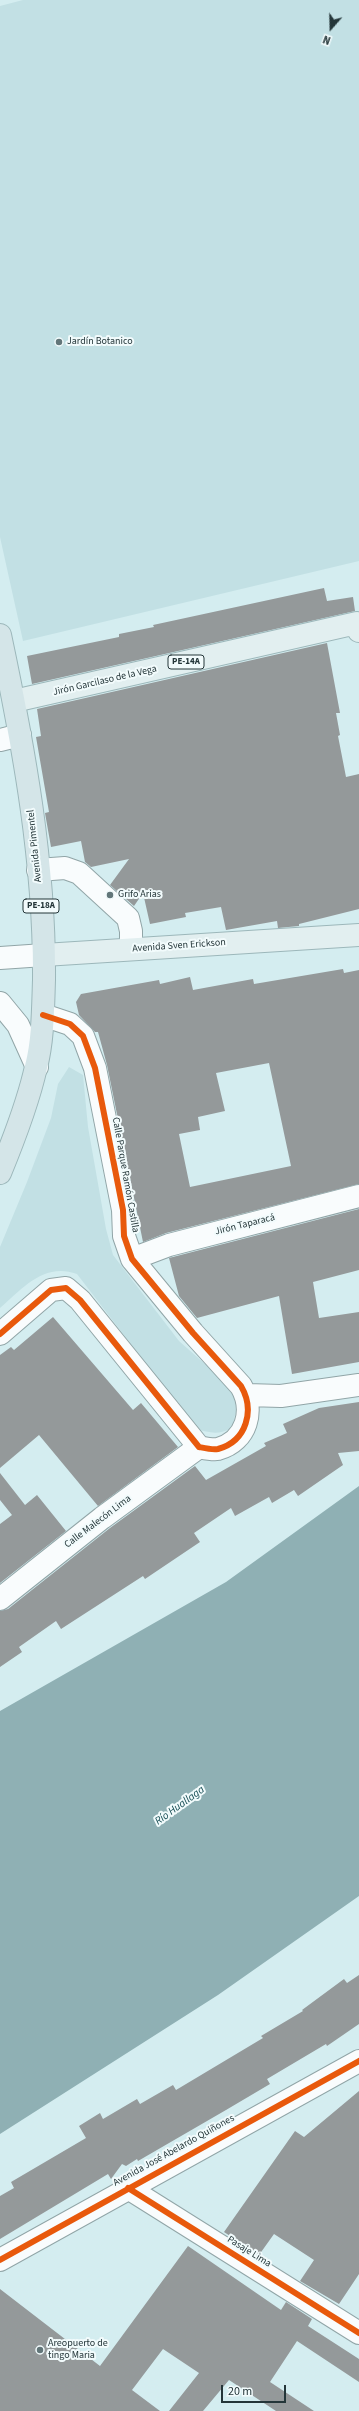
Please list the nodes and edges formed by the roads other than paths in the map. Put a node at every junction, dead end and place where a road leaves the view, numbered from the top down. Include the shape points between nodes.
1 (358, 626) edge
2 (0, 635) edge
3 (14, 701) junction
4 (10, 737) edge
5 (38, 870) junction
6 (359, 935) edge
7 (130, 950) junction
8 (44, 955) junction
9 (0, 958) edge
10 (0, 1003) edge
11 (43, 1015) junction
12 (37, 1066) junction
13 (0, 1173) edge
14 (359, 1196) edge
15 (132, 1259) junction
16 (0, 1334) edge
17 (359, 1385) edge
18 (247, 1395) junction
19 (199, 1448) junction
20 (0, 1599) edge
21 (359, 2061) edge
22 (128, 2188) junction
23 (0, 2260) edge
24 (359, 2333) edge

1 - 3 main road, Jirón Garcilaso de la Vega / PE-14A
2 - 3 highway, Avenida Pimentel / PE-18A
3 - 4 highway, Avenida Pimentel / PE-18A
4 - 5 highway, Avenida Pimentel / PE-18A via 30,800
5 - 7 street via 65,868 80,873 128,918 131,931
5 - 8 highway, Avenida Pimentel / PE-18A
6 - 7 main road, Avenida Sven Erickson
7 - 8 main road, Avenida Sven Erickson
8 - 9 street, Avenida Sven Erickson
8 - 11 highway, Avenida Pimentel / PE-18A
10 - 12 street via 18,1025
11 - 12 highway, Avenida Pimentel / PE-18A
11 - 15 street, Calle Parque Ramón Castilla via 70,1024 83,1036 93,1062 123,1210 124,1236
12 - 13 highway, Avenida Pimentel / PE-18A via 11,1148
14 - 15 street, Jirón Taparacá via 169,1245
15 - 18 street, Calle Parque Ramón Castilla
16 - 19 street via 51,1290 66,1288 80,1300
17 - 18 street via 281,1396
18 - 19 street via 250,1408 238,1438 217,1449
19 - 20 street, Calle Malecón Lima via 102,1518
21 - 22 street, Avenida José Abelardo Quiñones
22 - 23 street, Avenida José Abelardo Quiñones
22 - 24 street, Pasaje Lima

